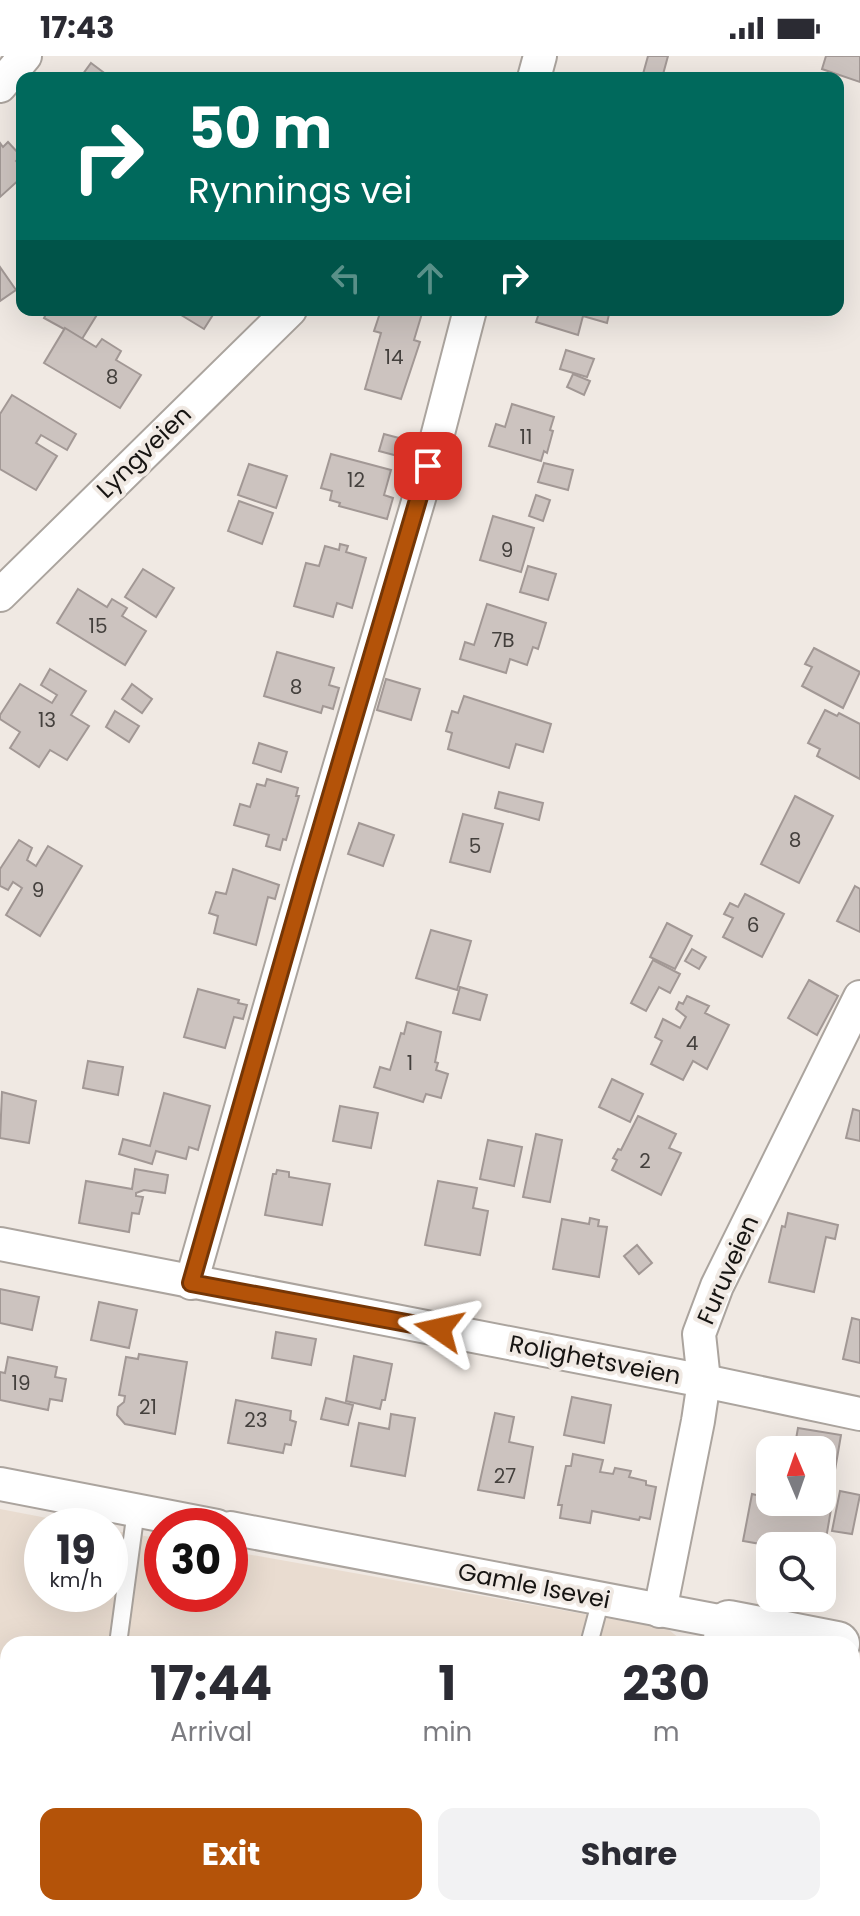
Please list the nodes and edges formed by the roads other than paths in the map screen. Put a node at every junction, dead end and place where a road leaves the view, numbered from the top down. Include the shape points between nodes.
1 (25, 56) edge
2 (0, 86) edge
3 (284, 316) edge
4 (468, 316) edge
5 (0, 595) edge
6 (860, 997) edge
7 (0, 1244) edge
8 (191, 1283) junction
9 (704, 1381) junction
10 (860, 1414) edge
11 (0, 1484) edge
12 (136, 1510) junction
13 (144, 1512) edge
14 (248, 1531) edge
15 (601, 1599) junction
16 (660, 1611) junction
17 (727, 1634) edge
18 (119, 1636) edge
19 (591, 1636) edge
20 (749, 1636) edge

1 - 2 street
3 - 5 street, Lyngveien
4 - 8 street
6 - 9 street, Furuveien via 717,1286 699,1334
7 - 8 street, Rolighetsveien
8 - 9 street, Rolighetsveien
9 - 10 street, Rolighetsveien
9 - 16 street, Furuveien
11 - 12 street
12 - 13 street
12 - 18 lane
14 - 15 street, Gamle Isevei
15 - 16 street, Gamle Isevei
15 - 19 lane
16 - 17 street, Gamle Isevei
17 - 20 street, Gamle Isevei

